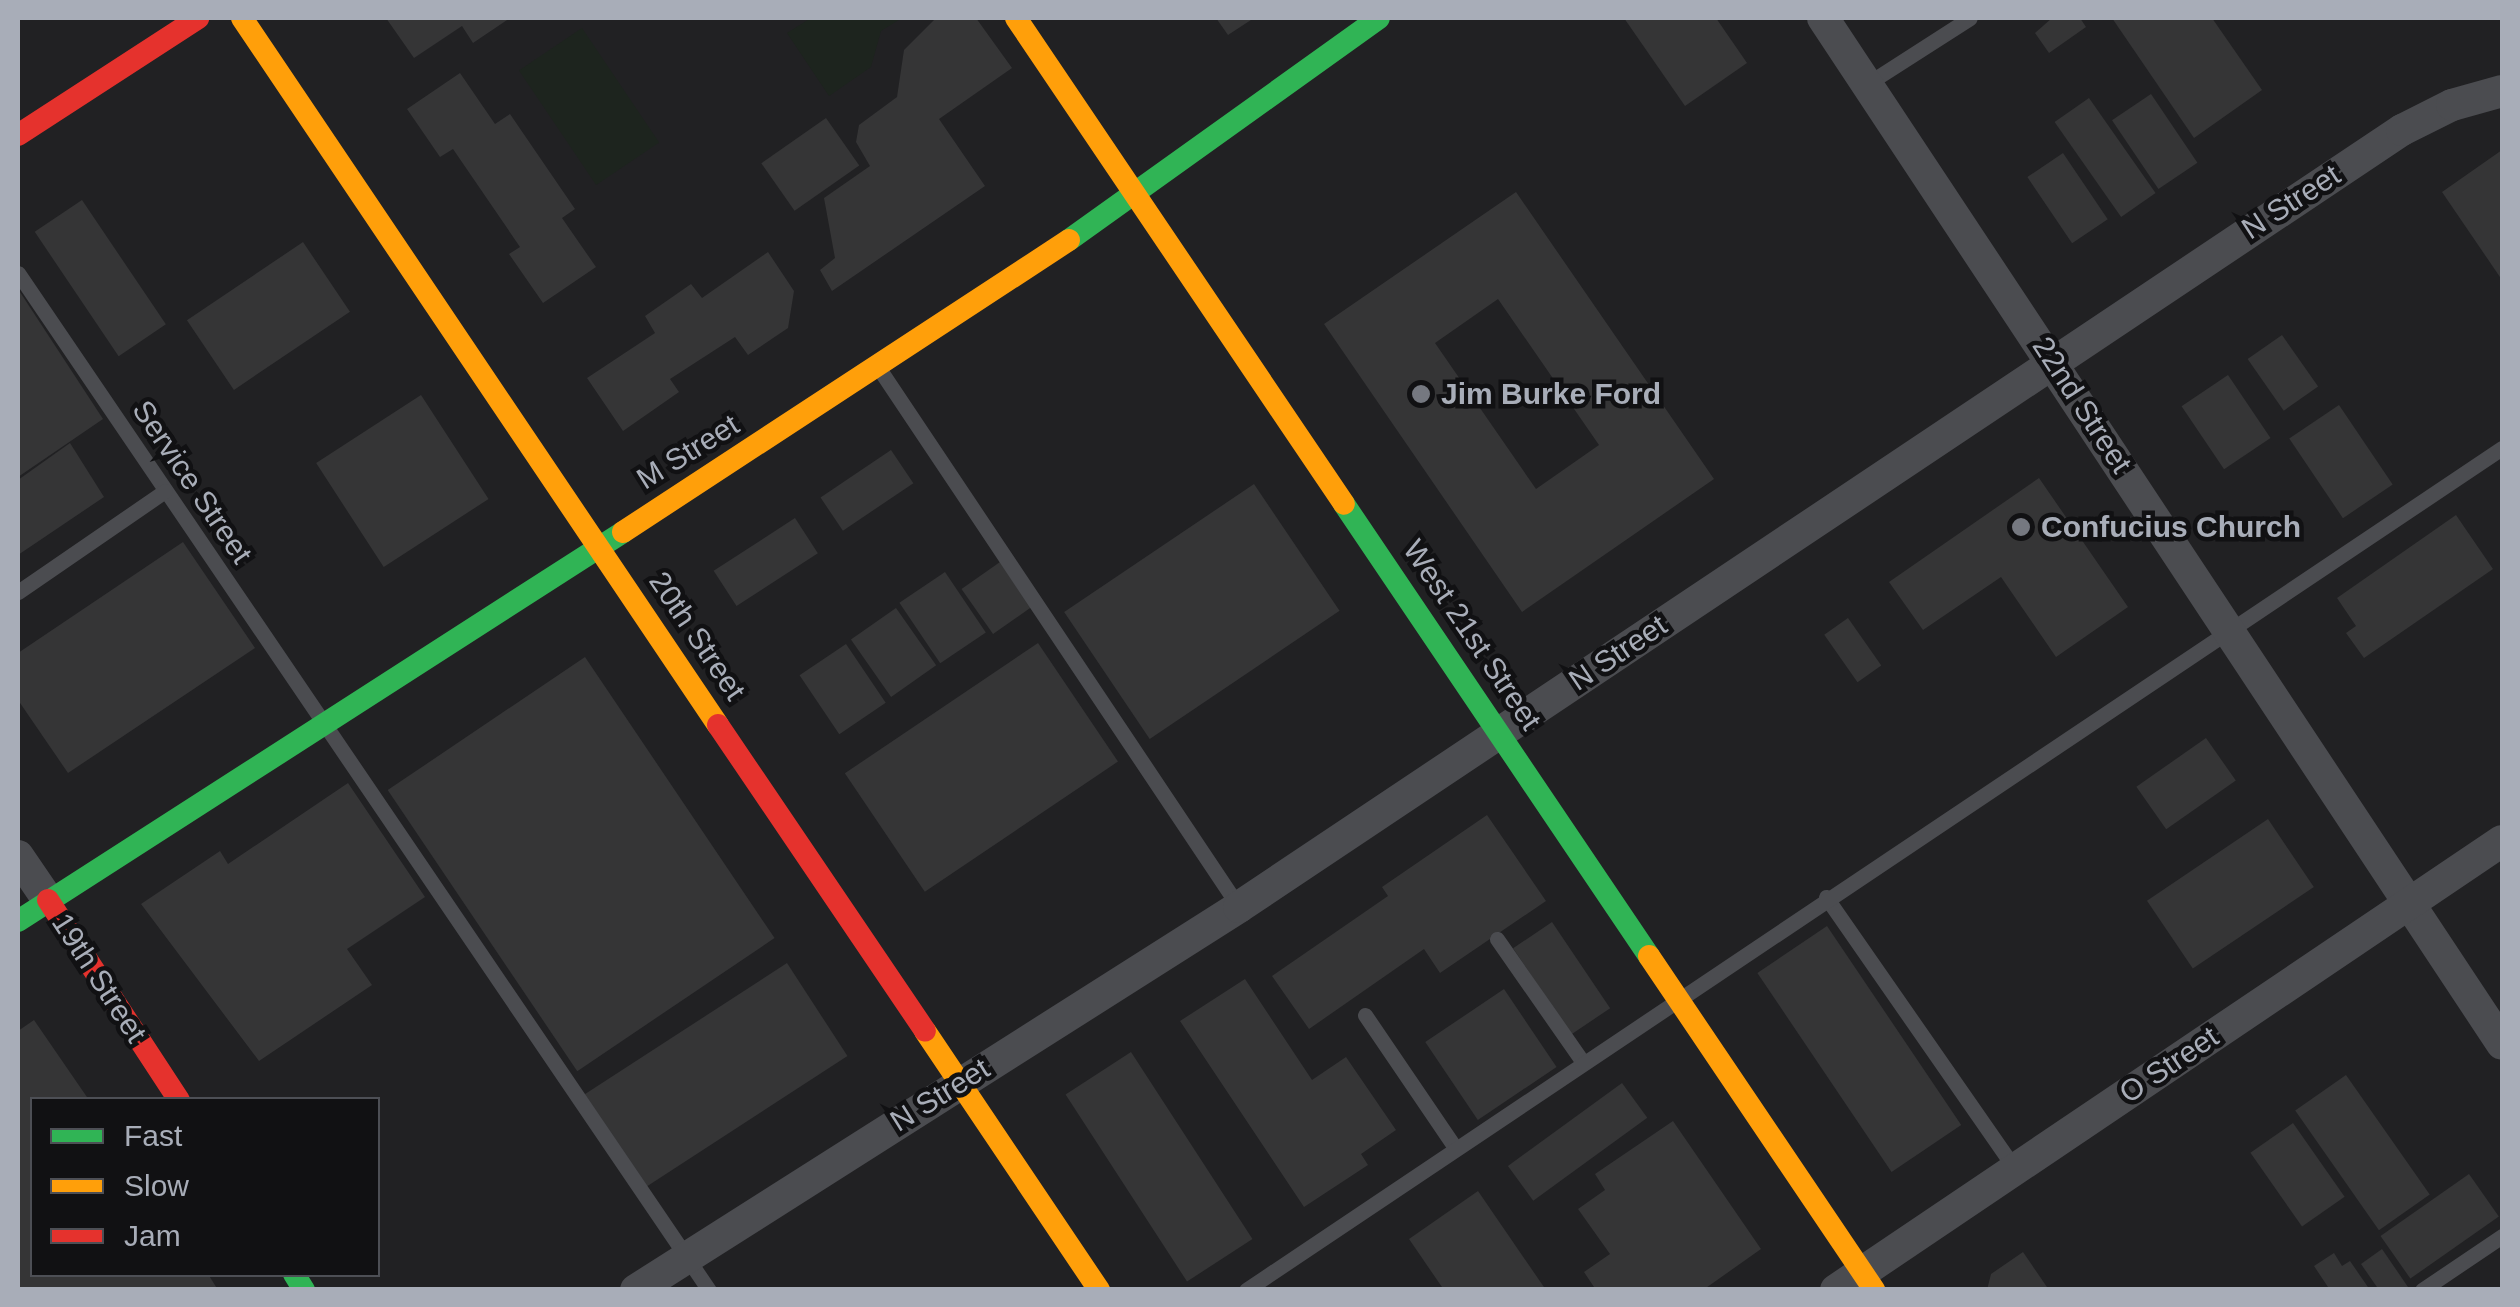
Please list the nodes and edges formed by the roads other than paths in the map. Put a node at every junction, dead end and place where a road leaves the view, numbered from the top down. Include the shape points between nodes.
1 (198, 18) edge
2 (242, 18) edge
3 (1016, 18) edge
4 (1378, 18) edge
5 (1824, 18) edge
6 (1970, 18) edge
7 (1867, 84) junction
8 (2502, 91) edge
9 (18, 135) edge
10 (1136, 195) junction
11 (18, 273) edge
12 (2052, 358) junction
13 (878, 367) junction
14 (2502, 448) edge
15 (164, 491) junction
16 (598, 545) junction
17 (18, 592) edge
18 (2229, 628) junction
19 (320, 722) junction
20 (1501, 732) junction
21 (2502, 841) edge
22 (18, 856) edge
23 (1826, 898) junction
24 (48, 900) junction
25 (2410, 902) junction
26 (1239, 907) junction
27 (18, 921) edge
28 (1497, 939) dead end
29 (1678, 997) junction
30 (1365, 1014) dead end
31 (2502, 1044) edge
32 (1582, 1061) junction
33 (963, 1080) junction
34 (177, 1097) edge
35 (1454, 1146) junction
36 (2015, 1169) junction
37 (2502, 1236) edge
38 (686, 1256) junction
39 (1857, 1284) edge
40 (636, 1290) edge
41 (709, 1290) edge
42 (1099, 1290) edge
43 (1246, 1290) edge
44 (2422, 1290) edge

1 - 9 street
2 - 16 street, 20th Street
3 - 10 street, West 21st Street
4 - 10 street, M Street
5 - 7 street, 22nd Street
6 - 7 lane
7 - 12 street, 22nd Street
8 - 12 street, N Street via 2452,105 2402,130
10 - 13 street, M Street
10 - 20 street, West 21st Street
11 - 15 lane, Service Street
12 - 18 street, 22nd Street
12 - 20 street, N Street
13 - 16 street, M Street
13 - 26 lane
14 - 18 lane
15 - 17 lane
15 - 19 lane, Service Street
16 - 19 street, M Street
16 - 33 street, 20th Street
18 - 23 lane
18 - 25 street, 22nd Street
19 - 24 street, M Street
19 - 38 lane, Service Street
20 - 26 street, N Street
20 - 29 street, West 21st Street
21 - 25 street, O Street
22 - 24 street, 19th Street
23 - 29 lane
23 - 36 lane
24 - 27 street, M Street
24 - 34 street, 19th Street
25 - 31 street, 22nd Street
25 - 36 street, O Street
26 - 33 street, N Street
28 - 32 lane
29 - 32 lane
29 - 39 street, West 21st Street
30 - 35 lane
32 - 35 lane
33 - 38 street, N Street
33 - 42 street, 20th Street
35 - 43 lane
36 - 39 street, O Street
37 - 44 lane
38 - 40 street, N Street
38 - 41 lane, Service Street

